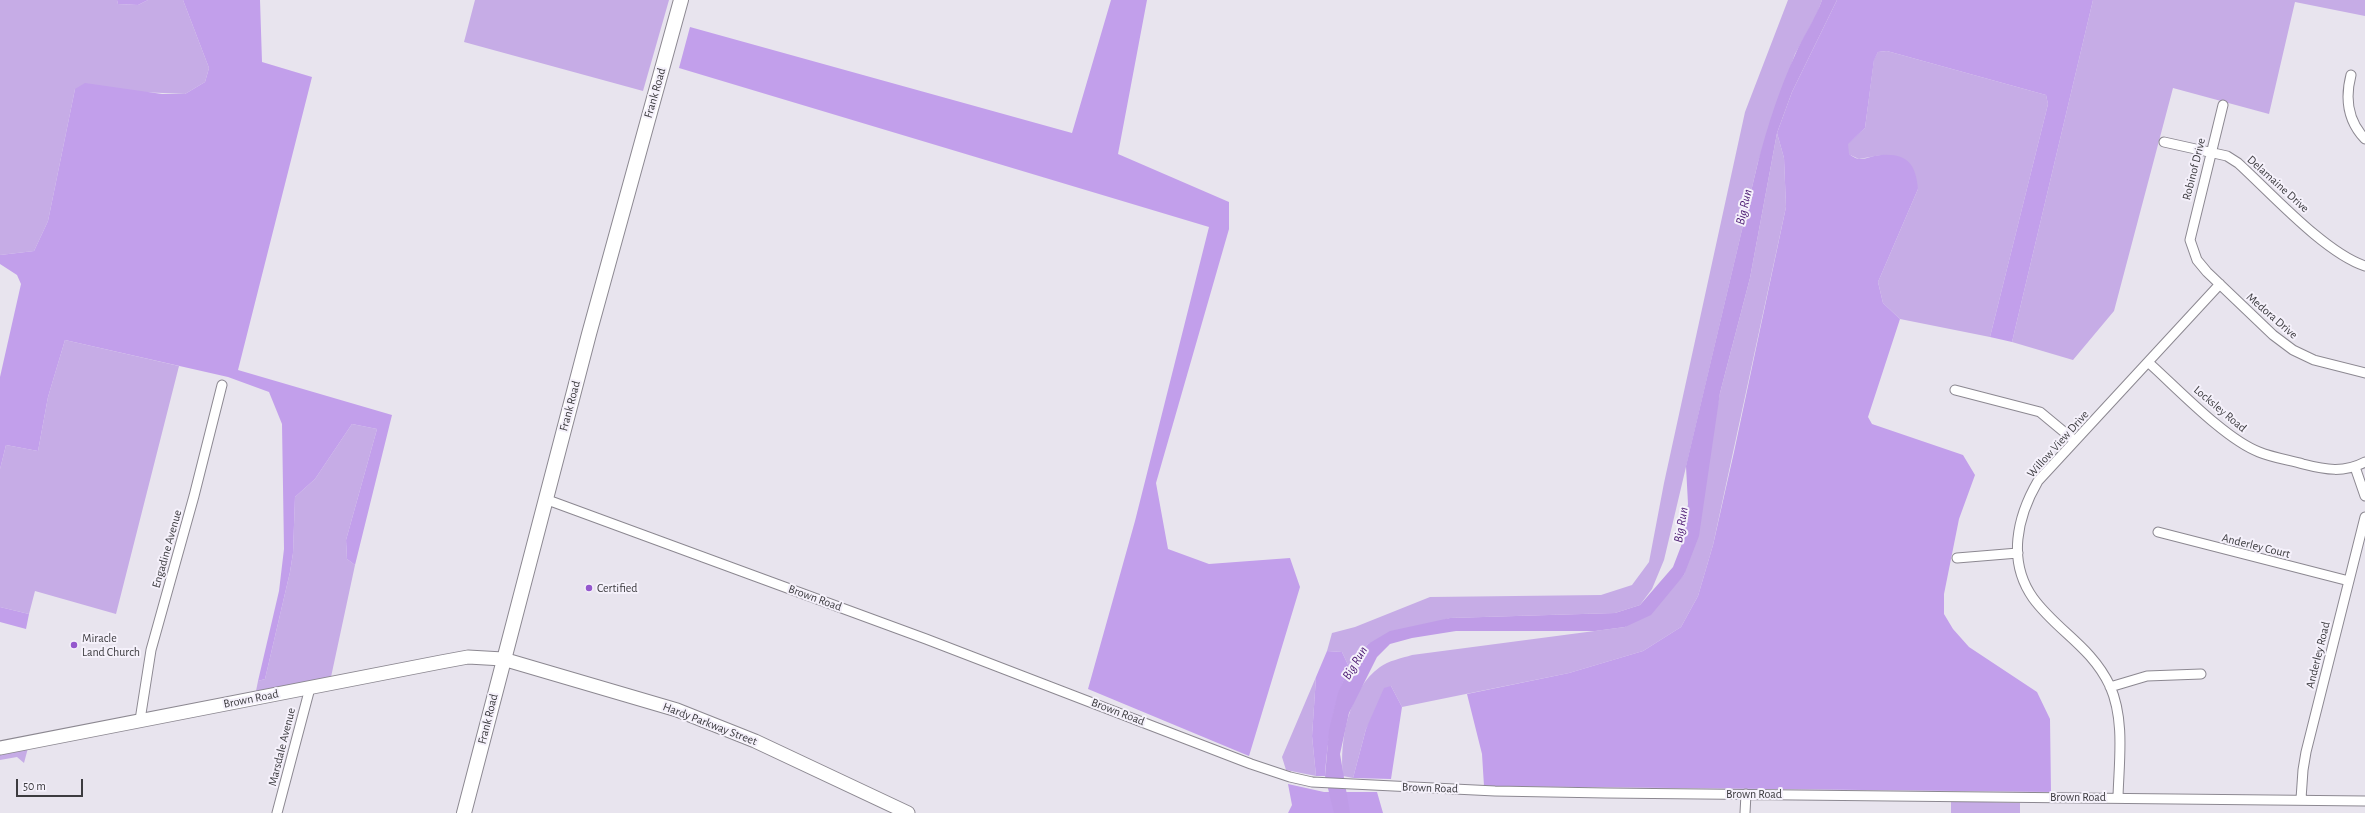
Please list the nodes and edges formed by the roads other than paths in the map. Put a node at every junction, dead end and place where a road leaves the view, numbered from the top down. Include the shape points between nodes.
1 (681, 0) edge
2 (2351, 75) dead end
3 (2223, 105) dead end
4 (2365, 139) edge
5 (2164, 142) dead end
6 (2211, 152) junction
7 (2190, 240) joint
8 (2365, 266) edge
9 (2220, 284) junction
10 (2148, 363) junction
11 (2365, 373) edge
12 (222, 385) dead end
13 (1955, 390) dead end
14 (2075, 441) junction
15 (2365, 462) edge
16 (2355, 467) junction
17 (2365, 496) edge
18 (545, 500) junction
19 (2365, 517) edge
20 (2158, 532) dead end
21 (2018, 553) junction
22 (1957, 558) dead end
23 (2349, 581) junction
24 (503, 659) junction
25 (2201, 674) dead end
26 (2110, 687) junction
27 (310, 688) junction
28 (140, 720) junction
29 (0, 748) edge
30 (1746, 794) junction
31 (2118, 797) junction
32 (2301, 799) junction
33 (2365, 801) edge
34 (277, 813) edge
35 (464, 813) edge
36 (908, 813) edge
37 (1745, 813) edge

1 - 18 main road, Frank Road
2 - 4 street via 2348,87 2350,114 2356,128
3 - 6 street, Robinof Drive
5 - 6 street, Delamaine Drive
6 - 7 street, Robinof Drive
6 - 8 street, Delamaine Drive via 2227,156 2238,163 2341,255
7 - 9 street, Medora Drive via 2197,260
9 - 10 street, Willow View Drive
9 - 11 street, Medora Drive via 2293,350 2314,360
10 - 14 street, Willow View Drive
10 - 16 street, Locksley Road via 2228,433 2259,452 2324,469 2343,470
12 - 28 street, Engadine Avenue via 152,650
13 - 14 street via 2040,412
14 - 21 street, Willow View Drive via 2038,481 2029,497 2018,531
15 - 16 street, Locksley Road
16 - 17 street
18 - 24 main road, Frank Road
18 - 30 street, Brown Road via 926,639 1290,777 1351,785 1495,791
19 - 23 street, Anderley Road
20 - 23 street, Anderley Court
21 - 22 street
21 - 26 street, Willow View Drive via 2021,570 2033,598 2097,662
23 - 32 street, Anderley Road via 2306,752
24 - 27 main road, Brown Road via 460,658
24 - 35 main road, Frank Road
24 - 36 main road, Hardy Parkway Street via 690,715 755,741
25 - 26 street via 2148,676
26 - 31 street, Willow View Drive via 2119,713
27 - 28 main road, Brown Road
27 - 34 street, Marsdale Avenue
28 - 29 main road, Brown Road
30 - 31 street, Brown Road
30 - 37 street
31 - 32 street, Brown Road
32 - 33 street, Brown Road

